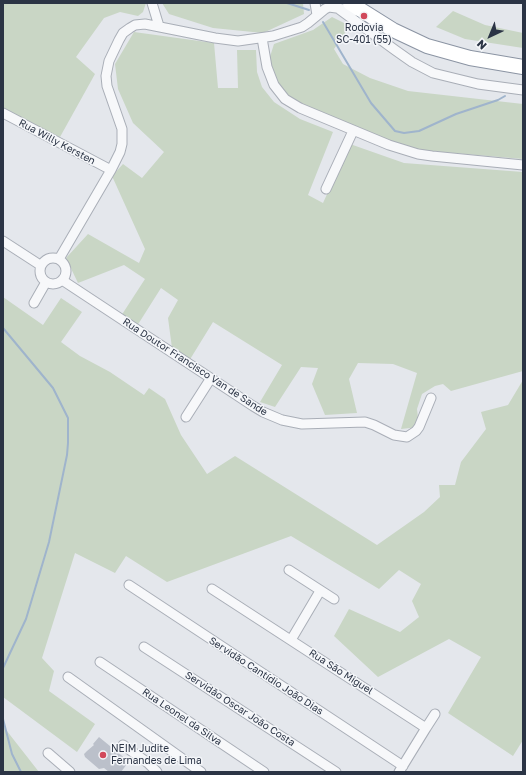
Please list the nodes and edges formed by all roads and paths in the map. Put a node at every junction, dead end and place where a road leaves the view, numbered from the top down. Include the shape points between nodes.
1 (152, 3) edge
2 (315, 3) edge
3 (350, 3) edge
4 (336, 7) junction
5 (366, 8) edge
6 (317, 15) junction
7 (159, 26) junction
8 (262, 38) junction
9 (523, 59) edge
10 (523, 67) edge
11 (523, 90) edge
12 (3, 113) edge
13 (352, 131) junction
14 (523, 164) edge
15 (111, 170) junction
16 (326, 189) dead end
17 (3, 241) edge
18 (60, 259) junction
19 (40, 265) junction
20 (62, 280) junction
21 (46, 282) junction
22 (34, 303) dead end
23 (211, 378) junction
24 (431, 398) dead end
25 (186, 417) dead end
26 (289, 570) dead end
27 (128, 585) dead end
28 (212, 589) dead end
29 (320, 590) junction
30 (334, 599) dead end
31 (291, 640) junction
32 (144, 647) dead end
33 (100, 662) dead end
34 (68, 677) dead end
35 (435, 714) dead end
36 (426, 728) junction
37 (123, 745) dead end
38 (48, 753) dead end
39 (401, 769) edge
40 (70, 772) edge
41 (157, 772) edge
42 (201, 772) edge
43 (264, 772) edge
44 (336, 772) edge

1 - 7 street
2 - 6 street
3 - 5 highway
4 - 5 street
4 - 6 street via 329,7
4 - 11 street via 400,54 432,73 478,84
5 - 9 highway via 432,39 469,50
5 - 10 highway via 393,30 427,46 470,58
6 - 8 street via 302,27
7 - 8 street via 227,40
7 - 15 street via 141,24 130,28 123,33 109,61 107,86 122,137 120,152
8 - 13 street via 270,76 279,92 300,108
12 - 15 street, Rua Willy Kersten
13 - 14 street via 418,154
13 - 16 street
15 - 18 street
17 - 19 street
18 - 19 street via 51,257
18 - 20 street via 66,269
19 - 21 street via 41,277
20 - 21 street via 55,284
20 - 23 street, Rua Doutor Francisco Van de Sande
21 - 22 street
23 - 24 street, Rua Doutor Francisco Van de Sande via 263,412 282,420 302,424 365,422 401,437 407,437 419,427
23 - 25 street
26 - 29 street
27 - 39 street, Servidão Cantídio João Dias
28 - 31 street, Rua São Miguel
29 - 30 street
29 - 31 street
31 - 36 street, Rua São Miguel
32 - 44 street, Servidão Oscar João Costa
33 - 43 street, Rua Leonel da Silva
34 - 42 street
35 - 36 street
36 - 39 street
37 - 41 street
38 - 40 street

